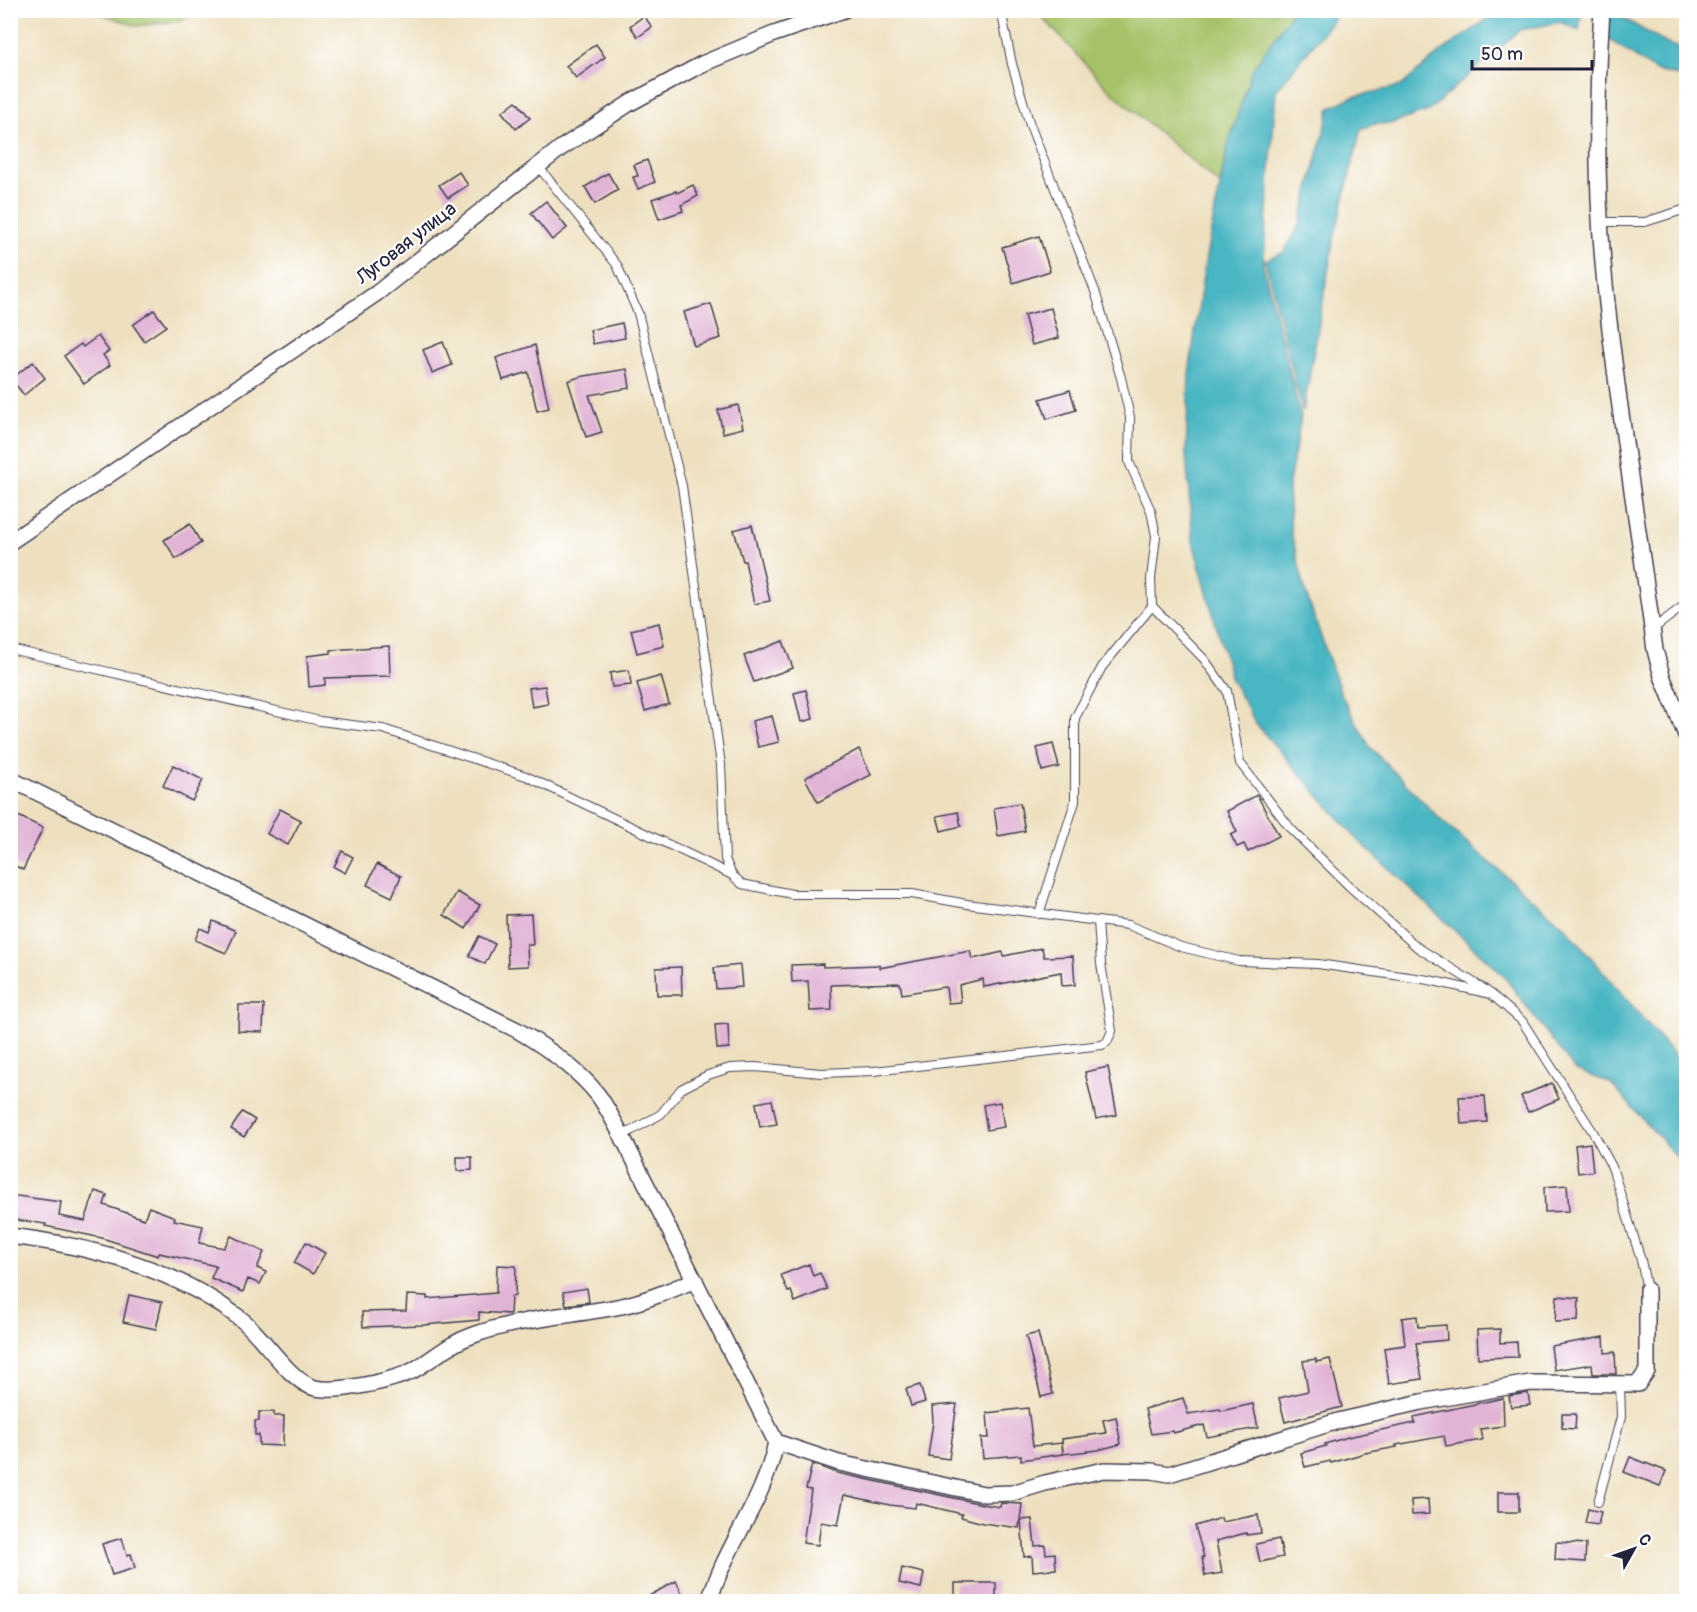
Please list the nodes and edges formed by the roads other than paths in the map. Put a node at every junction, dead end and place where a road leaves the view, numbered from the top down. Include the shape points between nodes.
1 (844, 10) edge
2 (1000, 10) edge
3 (1602, 10) edge
4 (538, 166) junction
5 (1686, 209) edge
6 (1601, 222) junction
7 (10, 542) edge
8 (1686, 604) edge
9 (1152, 606) junction
10 (1653, 629) junction
11 (10, 649) edge
12 (1686, 735) edge
13 (10, 779) edge
14 (732, 875) junction
15 (1039, 914) junction
16 (1098, 921) junction
17 (1491, 994) junction
18 (622, 1136) junction
19 (10, 1236) edge
20 (695, 1280) junction
21 (1647, 1290) joint
22 (1620, 1383) junction
23 (776, 1442) junction
24 (1598, 1502) dead end
25 (710, 1595) edge

1 - 4 street, Луговая улица via 702,64 630,103
2 - 9 lane via 1030,125 1095,291 1121,378 1130,417 1128,462 1150,511 1156,536
3 - 6 street via 1598,76
4 - 7 street, Луговая улица via 377,293
4 - 14 lane via 617,265 638,313 682,486 722,765 725,859
5 - 6 lane via 1645,222
6 - 10 street via 1605,283
8 - 10 lane
9 - 15 lane via 1102,667 1075,718 1075,802
9 - 17 lane via 1204,659 1227,691 1240,763 1291,829 1418,947
10 - 12 street via 1662,676
11 - 14 lane via 320,721 383,729 526,776
13 - 18 street via 517,1030 581,1076 598,1095
14 - 15 lane via 742,884 792,894 912,894
15 - 16 lane
16 - 17 lane via 1128,925 1181,947 1239,962 1318,964 1429,980
16 - 18 lane via 1112,1031 1102,1045 874,1071 730,1068 681,1089 661,1114
17 - 21 lane via 1522,1021 1612,1167
18 - 20 street
19 - 20 street via 42,1239 162,1273 205,1295 244,1322 306,1383 334,1389 374,1383 412,1371 470,1336 621,1306
20 - 23 street
21 - 22 street via 1647,1371 1638,1384
22 - 23 street via 1530,1383 1475,1392 1338,1421 1169,1474 1104,1470 1012,1493 974,1492 838,1463
22 - 24 lane via 1621,1417
23 - 25 street via 762,1491 726,1556

